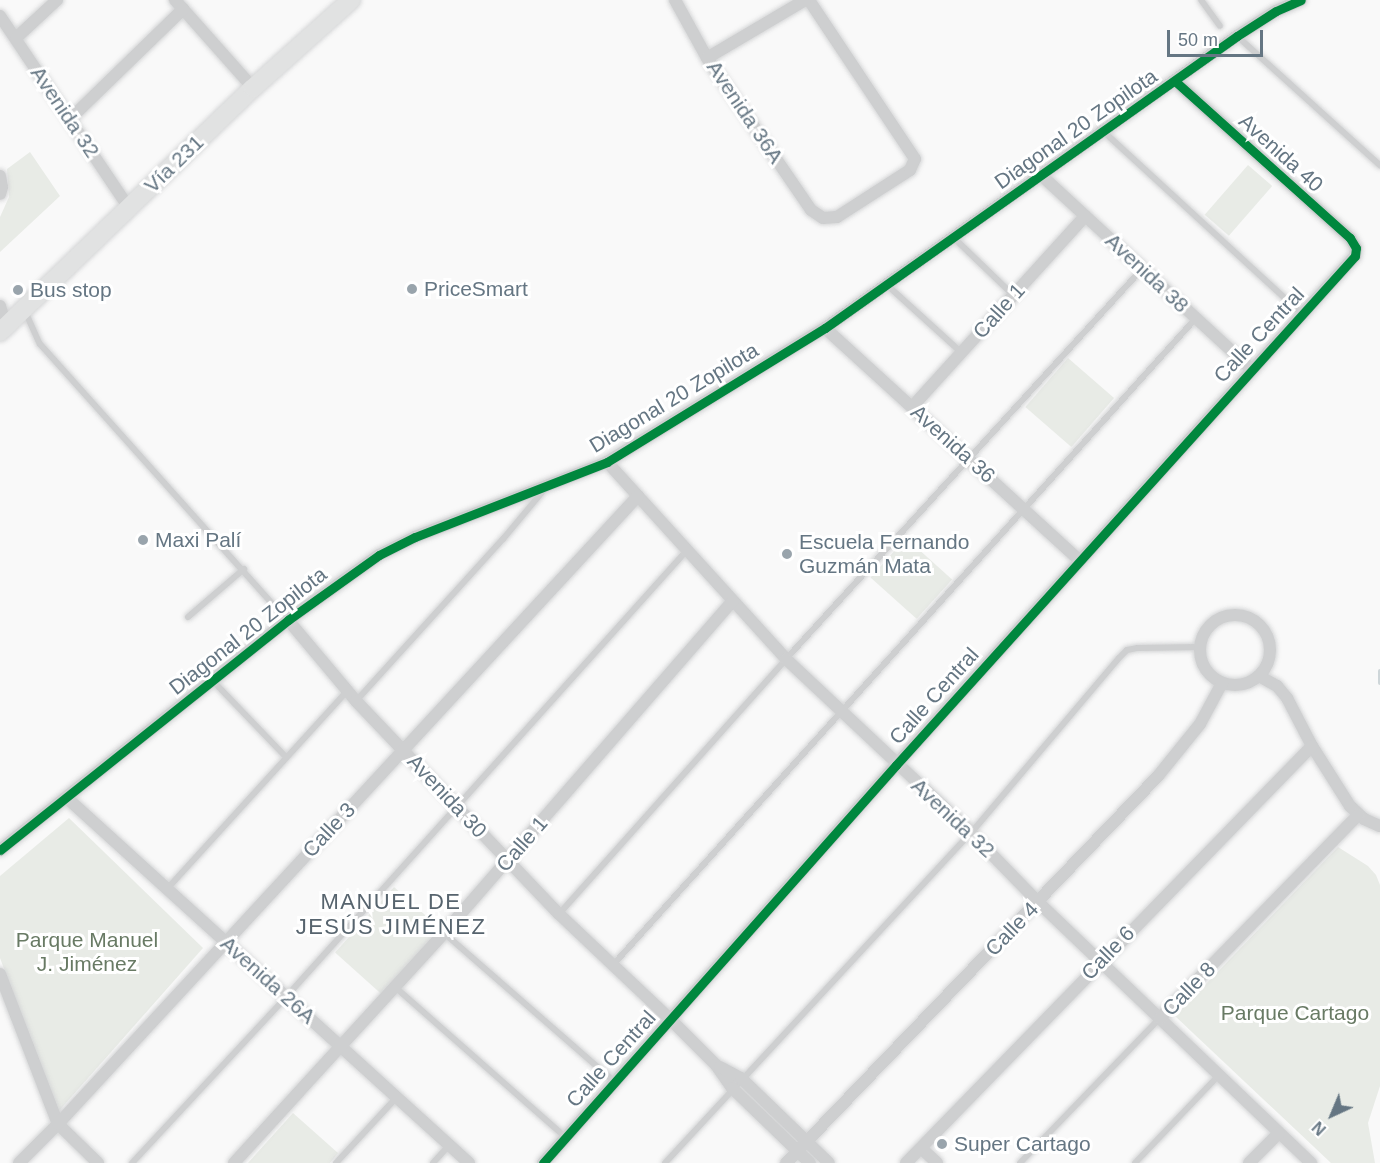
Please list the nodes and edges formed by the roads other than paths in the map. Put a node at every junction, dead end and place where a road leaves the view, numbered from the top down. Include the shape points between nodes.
1 (57, 0) edge
2 (351, 0) edge
3 (675, 0) edge
4 (807, 0) edge
5 (1200, 0) edge
6 (1300, 0) edge
7 (179, 5) edge
8 (0, 16) edge
9 (1220, 26) dead end
10 (1237, 36) junction
11 (16, 38) junction
12 (707, 58) junction
13 (1175, 81) junction
14 (253, 88) junction
15 (70, 119) junction
16 (1103, 131) junction
17 (1380, 165) edge
18 (0, 176) edge
19 (1042, 176) junction
20 (0, 194) edge
21 (129, 208) junction
22 (1085, 216) junction
23 (954, 238) junction
24 (1355, 256) joint
25 (1142, 268) junction
26 (887, 285) junction
27 (1013, 296) junction
28 (0, 306) edge
29 (25, 310) junction
30 (1302, 315) junction
31 (1196, 318) junction
32 (825, 328) junction
33 (3, 329) edge
34 (962, 352) junction
35 (1251, 369) junction
36 (912, 407) junction
37 (969, 458) junction
38 (607, 462) junction
39 (549, 483) junction
40 (638, 496) junction
41 (1024, 509) junction
42 (687, 550) junction
43 (1080, 561) junction
44 (243, 569) junction
45 (733, 601) junction
46 (188, 617) dead end
47 (288, 620) junction
48 (1200, 647) junction
49 (786, 659) junction
50 (1259, 676) junction
51 (213, 681) junction
52 (1222, 682) junction
53 (347, 691) junction
54 (356, 701) junction
55 (841, 712) junction
56 (1312, 746) junction
57 (403, 750) junction
58 (286, 757) junction
59 (896, 765) junction
60 (67, 798) junction
61 (457, 806) junction
62 (1358, 815) junction
63 (1380, 826) edge
64 (971, 833) junction
65 (0, 850) edge
66 (507, 861) junction
67 (167, 889) junction
68 (1038, 902) junction
69 (559, 914) junction
70 (444, 933) junction
71 (225, 942) junction
72 (1100, 961) junction
73 (612, 966) junction
74 (0, 974) edge
75 (395, 987) junction
76 (286, 997) junction
77 (1160, 1018) junction
78 (671, 1020) junction
79 (341, 1047) junction
80 (716, 1065) junction
81 (1219, 1075) junction
82 (741, 1078) junction
83 (615, 1082) junction
84 (732, 1088) junction
85 (397, 1097) junction
86 (58, 1124) junction
87 (1279, 1133) junction
88 (565, 1137) junction
89 (807, 1141) junction
90 (449, 1145) junction
91 (921, 1148) junction
92 (797, 1150) junction
93 (19, 1163) edge
94 (98, 1163) edge
95 (132, 1163) edge
96 (234, 1163) edge
97 (336, 1163) edge
98 (433, 1163) edge
99 (469, 1163) edge
100 (543, 1163) edge
101 (664, 1163) edge
102 (786, 1163) edge
103 (810, 1163) edge
104 (829, 1163) edge
105 (906, 1163) edge
106 (937, 1163) edge
107 (1020, 1163) edge
108 (1135, 1163) edge
109 (1249, 1163) edge
110 (1311, 1163) edge

1 - 11 street
2 - 14 main road, Vía 231
3 - 12 street, Avenida 36A
4 - 12 street
4 - 12 street, Avenida 36A via 915,159 910,170 837,217 823,218 812,210
5 - 9 lane
6 - 10 street, Diagonal 20 Zopilota via 1276,10
7 - 14 street
7 - 15 street
8 - 11 street, Avenida 32
10 - 13 street, Diagonal 20 Zopilota
10 - 17 lane
11 - 15 street, Avenida 32
13 - 16 street, Diagonal 20 Zopilota
13 - 24 street, Avenida 40 via 1350,238 1356,248
14 - 21 main road, Vía 231
15 - 21 street, Avenida 32
16 - 19 street, Diagonal 20 Zopilota
16 - 30 lane
18 - 20 street
19 - 22 street, Avenida 38
19 - 23 street, Diagonal 20 Zopilota
21 - 29 main road, Vía 231
22 - 25 street, Avenida 38
22 - 27 street, Calle 1
23 - 26 street, Diagonal 20 Zopilota
23 - 27 lane
24 - 30 street, Calle Central
25 - 31 street, Avenida 38
25 - 37 lane
26 - 32 street, Diagonal 20 Zopilota
26 - 34 lane
27 - 34 street, Calle 1
28 - 33 street
29 - 33 main road, Vía 231
29 - 44 lane via 40,344
30 - 35 street, Calle Central
31 - 35 street, Avenida 38
31 - 41 lane
32 - 36 street, Avenida 36
32 - 38 street, Diagonal 20 Zopilota
34 - 36 street, Calle 1
35 - 43 street, Calle Central
36 - 37 street, Avenida 36
37 - 41 street, Avenida 36
37 - 49 lane
38 - 39 street, Diagonal 20 Zopilota
38 - 40 street, Avenida 32
39 - 47 street, Diagonal 20 Zopilota via 379,555
39 - 54 lane
40 - 42 street, Avenida 32
40 - 57 street, Calle 3
41 - 43 street, Avenida 36
41 - 55 lane
42 - 45 street, Avenida 32
42 - 61 lane
43 - 59 street, Calle Central
44 - 46 lane
44 - 47 lane
45 - 49 street, Avenida 32
45 - 66 street, Calle 1
47 - 51 street, Diagonal 20 Zopilota
47 - 53 street, Avenida 30
48 - 50 street via 1208,626 1217,619 1228,615 1250,617 1267,633 1270,645 1267,667
48 - 52 street via 1205,668
48 - 64 lane via 1127,650
49 - 55 street, Avenida 32
49 - 69 lane
50 - 52 street via 1248,683
50 - 56 street via 1277,686 1287,698
51 - 58 lane
51 - 60 street, Diagonal 20 Zopilota
52 - 68 street, Calle 4 via 1185,744
53 - 54 street, Avenida 30
53 - 58 lane
54 - 57 street, Avenida 30
55 - 59 street, Avenida 32
55 - 73 lane
56 - 62 street via 1337,789
56 - 72 street, Calle 6
57 - 61 street, Avenida 30
57 - 71 street, Calle 3
58 - 67 lane
59 - 64 street, Avenida 32
59 - 78 street, Calle Central
60 - 65 street, Diagonal 20 Zopilota
60 - 67 street, Avenida 26A
61 - 66 street, Avenida 30
61 - 76 lane
62 - 63 street
62 - 77 street, Calle 8
64 - 68 street, Avenida 32
64 - 82 lane
66 - 69 street, Avenida 30
66 - 70 street, Calle 1
67 - 71 street, Avenida 26A
68 - 72 street, Avenida 32
68 - 89 street, Calle 4
69 - 73 street, Avenida 30
70 - 75 street, Calle 1
70 - 83 lane
71 - 76 street, Avenida 26A
71 - 86 street, Calle 3
72 - 77 street, Avenida 32
72 - 91 street, Calle 6
73 - 78 street, Avenida 30
74 - 86 street
75 - 79 street, Calle 1
75 - 88 lane
76 - 79 street, Avenida 26A
76 - 95 lane
77 - 81 street, Avenida 32
77 - 107 lane, Calle 8
78 - 80 street, Avenida 30
78 - 83 street, Calle Central
79 - 85 street, Avenida 26A
79 - 96 street, Calle 1
80 - 82 street, Avenida 30
80 - 84 street, Avenida 30
81 - 87 street, Avenida 32
81 - 108 lane
82 - 84 lane
82 - 89 street, Avenida 30
83 - 88 street, Calle Central
84 - 92 street, Avenida 30
84 - 101 lane
85 - 90 street, Avenida 26A
85 - 97 lane
86 - 93 street, Calle 3
86 - 94 street
87 - 109 street
87 - 110 street, Avenida 32
88 - 100 street, Calle Central
89 - 92 street, Calle 4
89 - 104 street, Avenida 30
90 - 98 lane
90 - 99 street, Avenida 26A
91 - 105 street, Calle 6
91 - 106 street
92 - 102 street, Calle 4
92 - 103 street, Avenida 30

